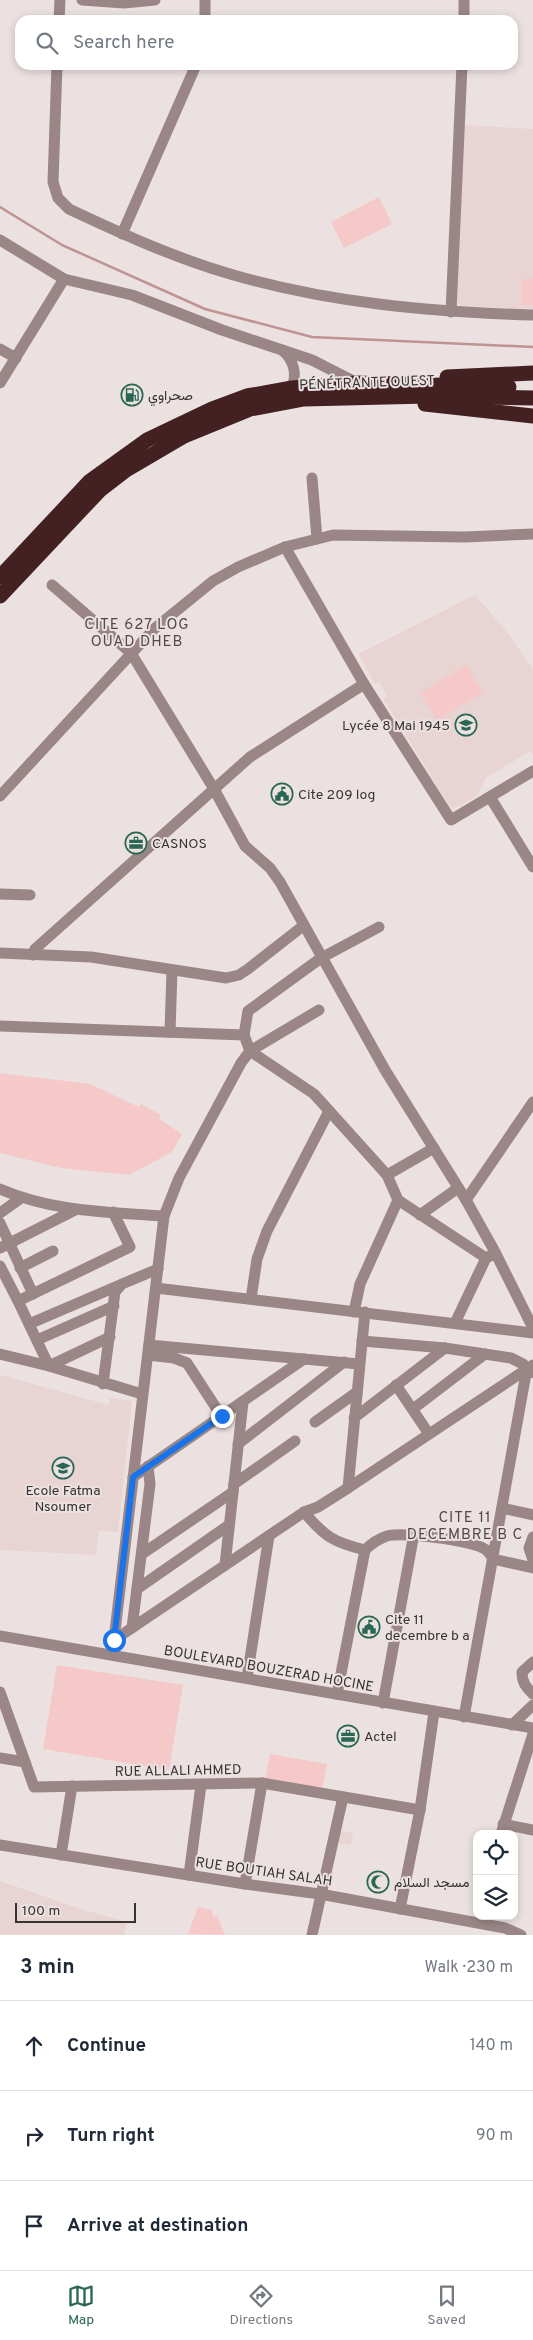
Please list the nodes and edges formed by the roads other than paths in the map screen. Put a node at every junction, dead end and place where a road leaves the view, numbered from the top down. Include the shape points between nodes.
1 (60, 0) edge
2 (82, 0) edge
3 (155, 0) edge
4 (204, 0) edge
5 (464, 0) edge
6 (59, 15) edge
7 (206, 15) edge
8 (464, 15) edge
9 (58, 70) edge
10 (194, 70) edge
11 (462, 70) edge
12 (122, 234) junction
13 (1, 243) edge
14 (64, 279) junction
15 (451, 312) junction
16 (533, 315) edge
17 (278, 348) junction
18 (0, 349) edge
19 (16, 358) junction
20 (533, 373) edge
21 (357, 383) junction
22 (0, 384) edge
23 (292, 388) junction
24 (533, 388) edge
25 (396, 391) junction
26 (533, 398) edge
27 (533, 416) edge
28 (312, 478) dead end
29 (533, 534) edge
30 (317, 539) junction
31 (285, 547) junction
32 (0, 577) edge
33 (52, 585) dead end
34 (0, 596) edge
35 (132, 653) junction
36 (364, 684) junction
37 (533, 771) edge
38 (214, 788) junction
39 (0, 796) edge
40 (490, 798) junction
41 (533, 867) edge
42 (0, 894) edge
43 (30, 895) dead end
44 (303, 926) junction
45 (379, 927) dead end
46 (0, 953) edge
47 (33, 955) junction
48 (321, 958) junction
49 (172, 970) junction
50 (319, 1010) dead end
51 (0, 1026) edge
52 (170, 1032) junction
53 (244, 1035) junction
54 (250, 1051) junction
55 (533, 1102) edge
56 (329, 1112) junction
57 (434, 1148) junction
58 (386, 1176) junction
59 (458, 1188) junction
60 (0, 1189) edge
61 (21, 1198) junction
62 (398, 1200) junction
63 (466, 1200) junction
64 (75, 1210) junction
65 (113, 1212) junction
66 (0, 1213) edge
67 (420, 1215) junction
68 (164, 1216) junction
69 (0, 1223) edge
70 (5, 1246) edge
71 (53, 1251) dead end
72 (490, 1255) junction
73 (0, 1266) edge
74 (20, 1268) junction
75 (158, 1269) junction
76 (122, 1284) junction
77 (156, 1288) junction
78 (33, 1294) junction
79 (251, 1299) junction
80 (18, 1301) junction
81 (114, 1306) junction
82 (360, 1312) junction
83 (455, 1322) junction
84 (28, 1324) junction
85 (533, 1328) edge
86 (533, 1333) edge
87 (110, 1337) junction
88 (37, 1340) junction
89 (362, 1341) junction
90 (445, 1348) junction
91 (148, 1350) junction
92 (0, 1354) edge
93 (485, 1354) junction
94 (304, 1359) junction
95 (344, 1362) junction
96 (359, 1364) junction
97 (50, 1366) junction
98 (531, 1370) edge
99 (103, 1384) junction
100 (396, 1385) junction
101 (357, 1392) junction
102 (142, 1394) junction
103 (243, 1402) junction
104 (413, 1409) junction
105 (222, 1416) junction
106 (354, 1418) junction
107 (315, 1422) dead end
108 (429, 1434) junction
109 (294, 1441) dead end
110 (238, 1444) junction
111 (148, 1466) junction
112 (133, 1477) junction
113 (233, 1488) junction
114 (348, 1488) junction
115 (502, 1508) junction
116 (304, 1512) junction
117 (533, 1515) edge
118 (229, 1525) junction
119 (269, 1536) junction
120 (415, 1536) junction
121 (533, 1537) edge
122 (365, 1550) junction
123 (142, 1554) junction
124 (493, 1559) junction
125 (533, 1560) edge
126 (225, 1565) junction
127 (533, 1568) edge
128 (137, 1589) junction
129 (132, 1628) junction
130 (0, 1636) edge
131 (114, 1640) junction
132 (111, 1656) junction
133 (533, 1662) edge
134 (247, 1678) junction
135 (0, 1692) edge
136 (337, 1694) junction
137 (533, 1694) edge
138 (383, 1703) junction
139 (533, 1705) edge
140 (434, 1712) junction
141 (464, 1717) junction
142 (512, 1725) junction
143 (533, 1728) edge
144 (533, 1734) edge
145 (0, 1758) edge
146 (25, 1762) junction
147 (262, 1783) junction
148 (201, 1785) junction
149 (72, 1786) junction
150 (343, 1797) junction
151 (420, 1810) junction
152 (502, 1829) edge
153 (533, 1830) edge
154 (0, 1846) edge
155 (61, 1855) junction
156 (189, 1875) junction
157 (245, 1884) junction
158 (320, 1894) junction
159 (400, 1909) junction
160 (473, 1919) edge
161 (479, 1920) edge
162 (312, 1935) edge
163 (521, 1935) edge

1 - 6 street
2 - 3 street via 124,3
4 - 7 street
5 - 8 street
9 - 12 street via 54,190 69,209
10 - 12 street
11 - 15 street
12 - 15 street via 228,274 268,284 355,301
13 - 14 street
14 - 17 street via 132,295
14 - 19 street
15 - 16 street
17 - 21 street via 319,363
17 - 23 street via 294,369
18 - 19 street
19 - 22 street
20 - 25 highway via 428,378
21 - 23 highway, PÉNÉTRANTE OUEST
21 - 25 highway, PÉNÉTRANTE OUEST
23 - 32 highway, PÉNÉTRANTE OUEST via 229,402 147,440 90,480
24 - 25 highway, PÉNÉTRANTE OUEST
25 - 26 highway, PÉNÉTRANTE OUEST via 428,396
25 - 27 highway via 446,407
25 - 34 highway, PÉNÉTRANTE OUEST via 304,399 259,407 184,436 126,470 100,490
28 - 30 street
29 - 30 street via 466,537 333,535
30 - 31 street
31 - 35 street via 213,581 168,616
31 - 36 street
33 - 35 street
35 - 38 street
35 - 39 street
36 - 38 street via 250,757
36 - 40 street via 450,820
37 - 40 street
38 - 44 street via 246,846 280,882
38 - 47 street via 34,949
40 - 41 street
42 - 43 street
44 - 48 street
44 - 49 street via 239,975 226,978
45 - 48 street
46 - 47 street
47 - 49 street via 91,957
48 - 53 street via 248,1011
48 - 57 street
49 - 52 street
50 - 54 street
51 - 52 street
52 - 53 street
53 - 54 street
54 - 56 street via 314,1094
54 - 68 street via 179,1178
55 - 63 street
56 - 58 street
56 - 79 street via 267,1231 256,1259
57 - 58 street
57 - 59 street
58 - 62 street
59 - 63 street
59 - 67 street
60 - 61 street
61 - 64 street
61 - 66 street
62 - 67 street
62 - 82 street via 360,1284
63 - 72 street
64 - 65 street
64 - 70 street
65 - 68 street
65 - 78 street via 130,1247
67 - 72 street
68 - 75 street
69 - 70 street
70 - 74 street
71 - 74 street
72 - 83 street
72 - 85 street
73 - 80 street
74 - 78 street
75 - 76 street
75 - 77 street
76 - 81 street via 115,1292
76 - 84 street
77 - 79 street
77 - 91 street
78 - 80 street
79 - 82 street
80 - 84 street
81 - 87 street
81 - 88 street
82 - 83 street
82 - 89 street
83 - 86 street
84 - 88 street
87 - 97 street
87 - 99 street
88 - 97 street
89 - 90 street
89 - 96 street
90 - 93 street
90 - 100 street
91 - 94 street
91 - 102 street
91 - 105 street via 186,1363
92 - 97 street
93 - 98 street via 512,1358
93 - 104 street
94 - 95 street
94 - 103 street
95 - 96 street
95 - 110 street
96 - 101 street
97 - 99 street
98 - 108 street
98 - 115 street
99 - 102 street
100 - 104 street
100 - 106 street
101 - 106 street
101 - 107 street
102 - 112 street
103 - 105 street
103 - 110 street
104 - 108 street
105 - 111 street
106 - 114 street
108 - 114 street
109 - 113 street
110 - 113 street
111 - 112 street
111 - 123 street via 150,1484
112 - 131 street
113 - 118 street
113 - 123 street
114 - 116 street
115 - 117 street
115 - 124 street
116 - 119 street
116 - 122 street via 336,1543
118 - 126 street
118 - 128 street
119 - 126 street
119 - 134 street
120 - 122 street via 387,1536
120 - 124 street via 477,1546 489,1552
120 - 138 street
121 - 125 street via 528,1548
122 - 136 street
123 - 128 street
124 - 127 street
124 - 141 street
126 - 129 street
128 - 129 street
129 - 131 street
130 - 132 street, BOULEVARD BOUZERAD HOCINE
131 - 132 street
132 - 134 street, BOULEVARD BOUZERAD HOCINE
133 - 137 street via 522,1672 522,1678
134 - 136 street, BOULEVARD BOUZERAD HOCINE
135 - 146 street, RUE ALLALI AHMED
136 - 138 street, BOULEVARD BOUZERAD HOCINE
138 - 140 street, BOULEVARD BOUZERAD HOCINE
139 - 142 street
140 - 141 street, BOULEVARD BOUZERAD HOCINE
140 - 151 street
141 - 142 street, BOULEVARD BOUZERAD HOCINE
142 - 143 street, BOULEVARD BOUZERAD HOCINE
144 - 152 street
145 - 146 street
146 - 149 street, RUE ALLALI AHMED via 34,1787
147 - 148 street, RUE ALLALI AHMED
147 - 150 street, RUE ALLALI AHMED
147 - 157 street
148 - 149 street, RUE ALLALI AHMED
148 - 156 street
149 - 155 street
150 - 151 street, RUE ALLALI AHMED
150 - 158 street
151 - 159 street
152 - 153 street
154 - 155 street, RUE BOUTIAH SALAH
155 - 156 street, RUE BOUTIAH SALAH
156 - 157 street, RUE BOUTIAH SALAH
157 - 158 street, RUE BOUTIAH SALAH
158 - 159 street, RUE BOUTIAH SALAH
158 - 162 street
159 - 160 street, RUE BOUTIAH SALAH
161 - 163 street, RUE BOUTIAH SALAH

